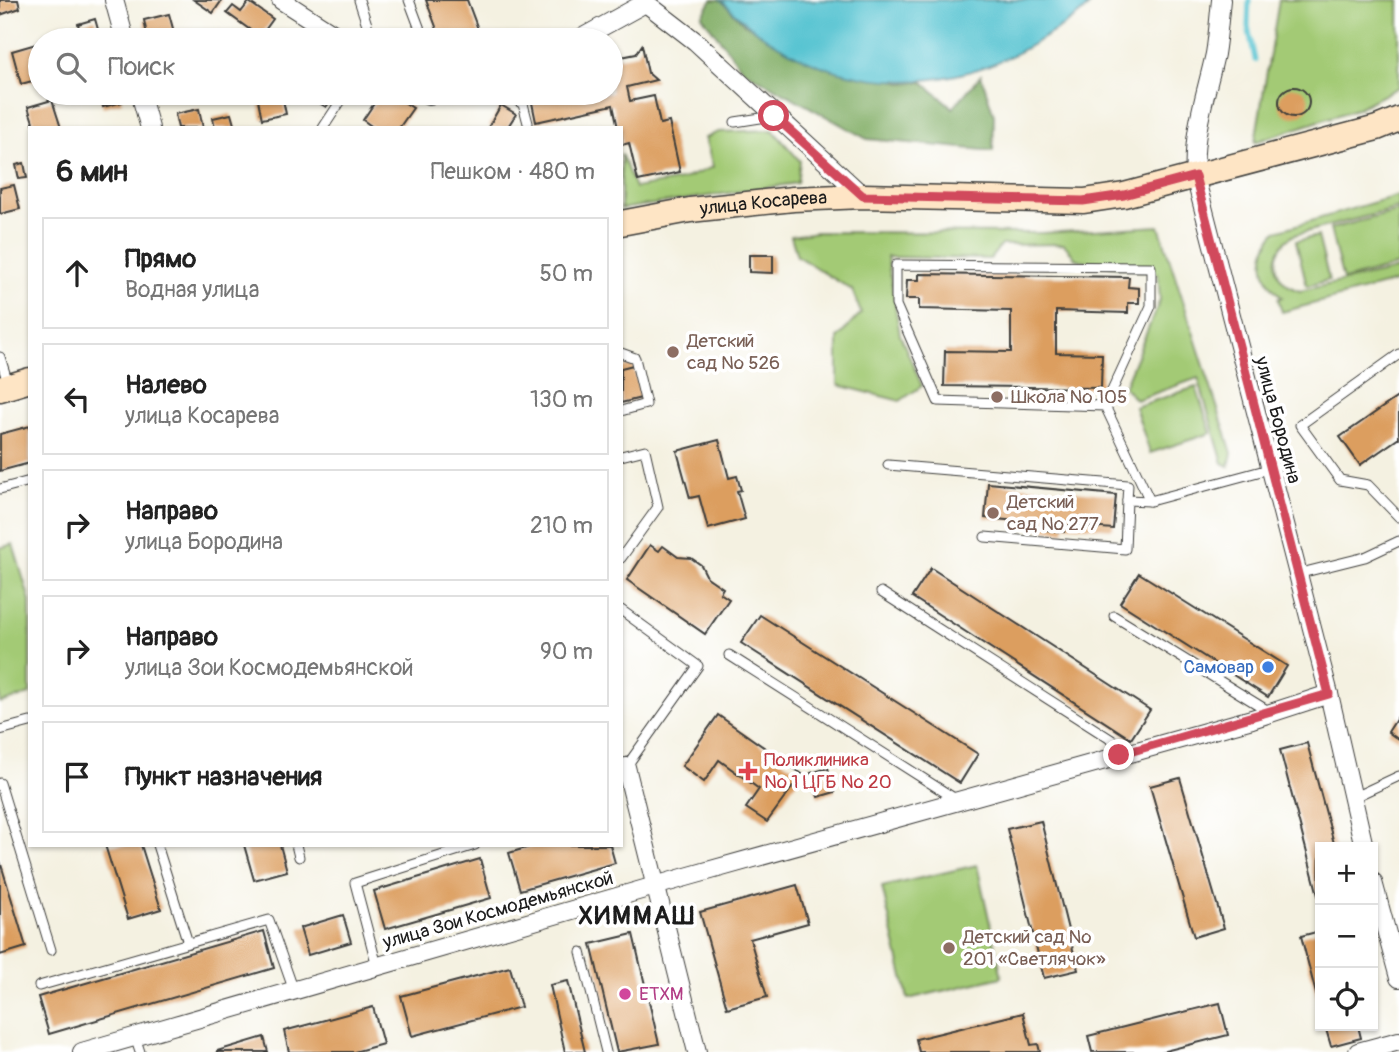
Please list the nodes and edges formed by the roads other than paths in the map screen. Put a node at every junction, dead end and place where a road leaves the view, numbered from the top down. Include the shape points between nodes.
1 (114, 0) edge
2 (281, 0) edge
3 (409, 0) edge
4 (1221, 0) edge
5 (362, 1) edge
6 (644, 1) edge
7 (122, 28) edge
8 (324, 28) edge
9 (369, 28) edge
10 (420, 28) edge
11 (598, 28) edge
12 (143, 105) edge
13 (338, 105) edge
14 (523, 105) edge
15 (774, 116) junction
16 (1399, 119) edge
17 (735, 122) dead end
18 (528, 123) dead end
19 (149, 126) edge
20 (324, 126) edge
21 (1195, 176) junction
22 (863, 196) junction
23 (623, 223) edge
24 (623, 354) edge
25 (1399, 354) edge
26 (0, 357) edge
27 (13, 385) edge
28 (1105, 407) junction
29 (623, 410) edge
30 (623, 456) edge
31 (888, 465) dead end
32 (1269, 469) junction
33 (28, 482) edge
34 (0, 489) edge
35 (1127, 500) junction
36 (1150, 501) junction
37 (1399, 517) edge
38 (985, 537) dead end
39 (1399, 541) edge
40 (623, 555) edge
41 (1297, 574) junction
42 (881, 592) dead end
43 (623, 611) edge
44 (1114, 617) dead end
45 (729, 655) dead end
46 (1329, 694) junction
47 (1272, 713) junction
48 (28, 723) edge
49 (0, 730) edge
50 (1131, 752) junction
51 (626, 767) joint
52 (1399, 776) edge
53 (0, 783) edge
54 (1352, 799) junction
55 (957, 800) junction
56 (1363, 842) edge
57 (158, 847) edge
58 (296, 847) edge
59 (469, 847) edge
60 (299, 857) dead end
61 (658, 885) junction
62 (1378, 900) edge
63 (188, 943) junction
64 (51, 950) dead end
65 (581, 952) dead end
66 (377, 967) junction
67 (1399, 978) edge
68 (38, 986) dead end
69 (294, 990) junction
70 (1399, 1041) edge
71 (138, 1044) edge
72 (692, 1051) edge
73 (82, 1052) edge
74 (606, 1052) edge
75 (1358, 1052) edge

1 - 7 street
2 - 8 street
3 - 10 lane
4 - 21 street, улица Бородина via 1215,52 1200,113
5 - 9 lane
6 - 11 street
6 - 15 street via 695,41
12 - 19 street
13 - 20 lane
14 - 18 lane
15 - 17 lane
15 - 22 street
16 - 21 street, улица Косарева
21 - 22 street, улица Косарева via 1083,201
21 - 32 street, улица Бородина
22 - 23 street, улица Косарева via 704,208
24 - 29 lane via 635,358 646,404
25 - 37 lane via 1300,425 1340,480 1368,485
26 - 27 lane
28 - 28 lane via 938,401 896,305 896,265 1151,267 1151,306
28 - 36 lane
30 - 40 lane via 645,450 658,507
31 - 35 lane via 1128,485
32 - 36 lane
32 - 41 street, улица Бородина
33 - 34 lane
35 - 36 lane
35 - 38 lane via 1125,549
39 - 41 lane via 1365,557
41 - 46 street, улица Бородина
42 - 50 lane
43 - 51 lane via 698,666
44 - 47 lane
45 - 55 lane
46 - 47 street, улица Зои Космодемьянской
46 - 54 street, улица Бородина
47 - 50 street, улица Зои Космодемьянской
48 - 49 lane
50 - 55 street, улица Зои Космодемьянской
51 - 61 street
52 - 54 lane
53 - 64 lane
54 - 56 street, улица Бородина
55 - 61 street, улица Зои Космодемьянской
57 - 63 lane
58 - 60 lane
59 - 66 lane via 355,883
61 - 66 street, улица Зои Космодемьянской
61 - 72 street
62 - 67 street
63 - 68 lane
63 - 69 lane via 269,919
65 - 74 lane
66 - 69 street, улица Зои Космодемьянской
69 - 71 street, улица Зои Космодемьянской
70 - 75 street
71 - 73 street, улица Зои Космодемьянской

